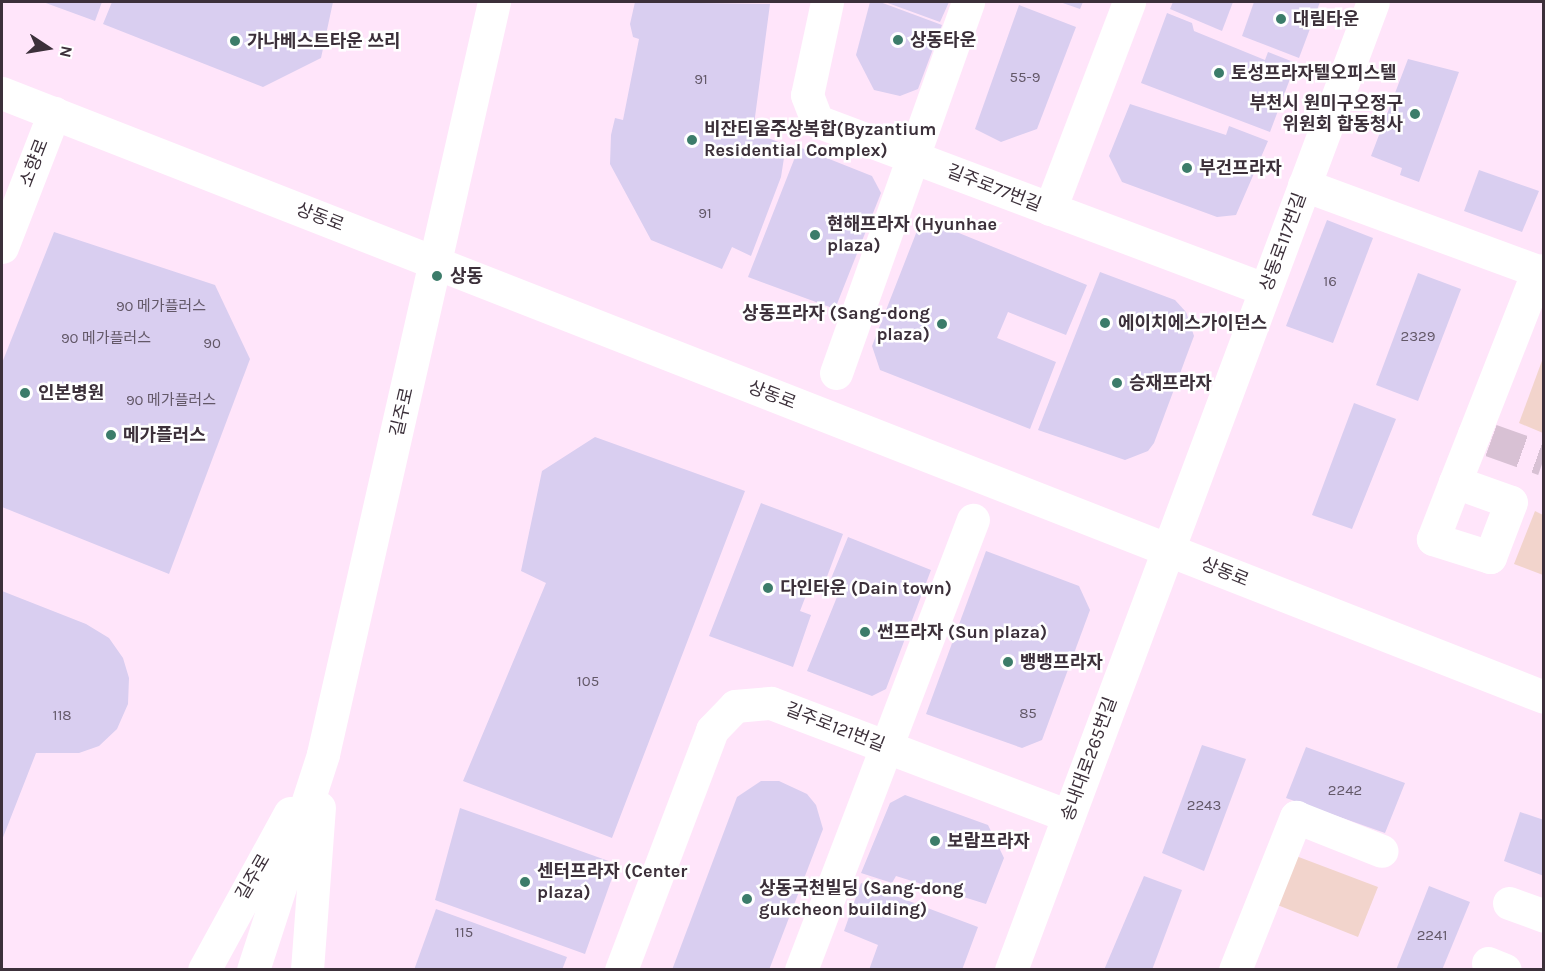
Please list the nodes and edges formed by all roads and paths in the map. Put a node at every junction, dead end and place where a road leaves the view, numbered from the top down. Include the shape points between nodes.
1 (472, 2) edge
2 (494, 2) edge
3 (510, 2) edge
4 (827, 2) edge
5 (968, 2) edge
6 (1129, 2) edge
7 (1372, 2) edge
8 (481, 70) junction
9 (2, 93) edge
10 (54, 113) junction
11 (911, 157) junction
12 (1304, 185) junction
13 (1050, 209) junction
14 (2, 247) edge
15 (436, 263) junction
16 (1540, 271) edge
17 (1265, 289) junction
18 (836, 373) dead end
19 (1455, 482) dead end
20 (973, 520) dead end
21 (1168, 549) junction
22 (1544, 697) edge
23 (885, 747) junction
24 (323, 754) junction
25 (1068, 816) junction
26 (1383, 851) dead end
27 (1509, 903) dead end
28 (1544, 916) edge
29 (256, 961) edge
30 (1240, 968) edge
31 (204, 969) edge
32 (307, 969) edge
33 (621, 969) edge
34 (801, 969) edge
35 (1011, 969) edge

1 - 8 street, 길주로
2 - 8 street, 길주로
3 - 8 street, 길주로
4 - 11 street, 길주로77번길 via 807,95 818,121
5 - 11 street
6 - 13 street, 길주로77번길
7 - 12 street, 상동로117번길
8 - 15 street, 길주로
9 - 10 street, 상동로
10 - 14 street, 소향로
10 - 15 street, 상동로
11 - 13 street, 길주로77번길
11 - 18 street
12 - 16 street
12 - 17 street, 상동로117번길
13 - 17 street, 길주로77번길
15 - 21 street, 상동로
15 - 24 street, 길주로
16 - 19 street via 1483,437
17 - 21 street, 상동로117번길
20 - 23 street
21 - 22 street, 상동로
21 - 25 street, 송내대로265번길
23 - 25 street, 길주로121번길
23 - 33 street, 길주로121번길 via 771,703 735,706 712,730
23 - 34 street
24 - 29 street, 길주로
24 - 31 street, 길주로
24 - 32 street, 길주로
25 - 35 street, 송내대로265번길
26 - 30 street via 1296,817
27 - 28 street

